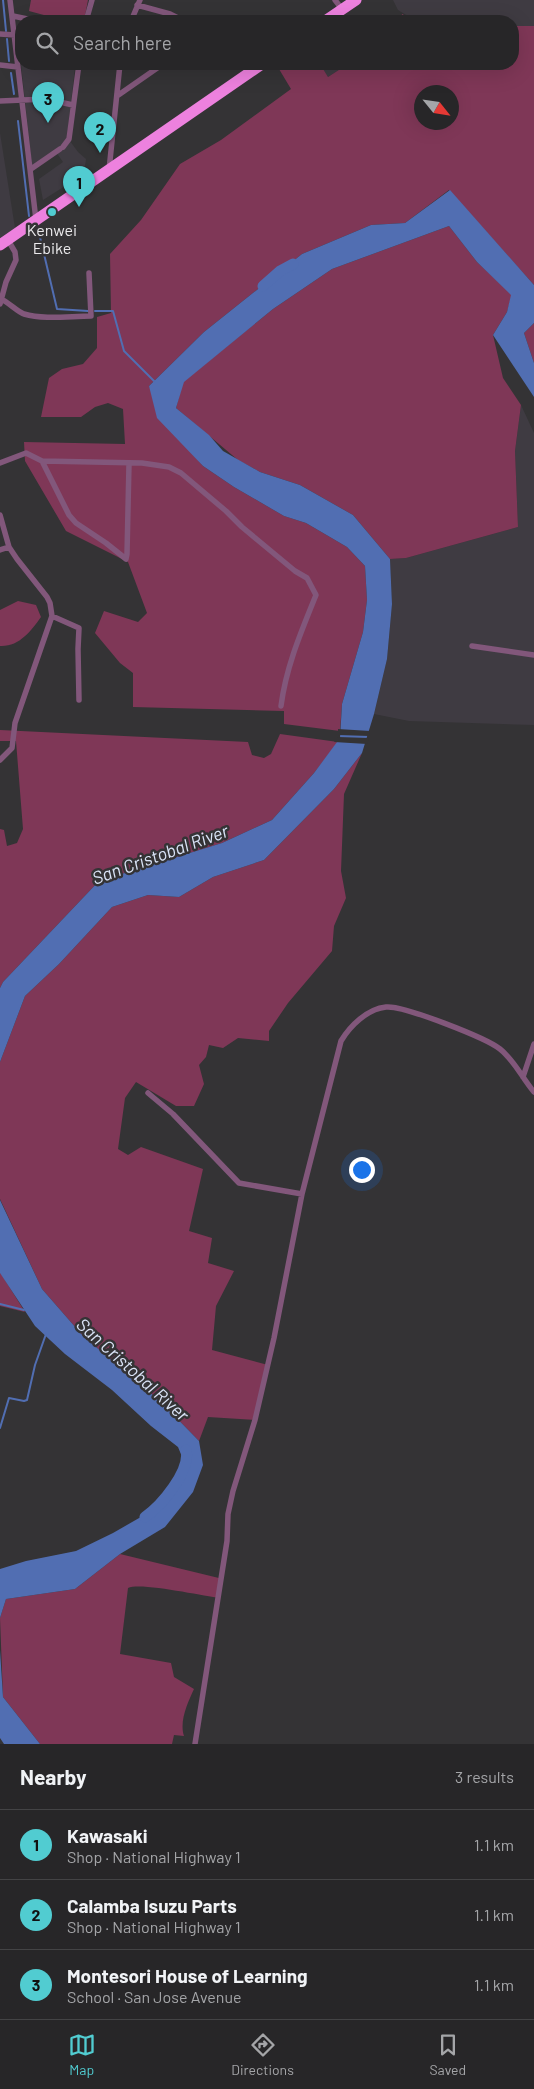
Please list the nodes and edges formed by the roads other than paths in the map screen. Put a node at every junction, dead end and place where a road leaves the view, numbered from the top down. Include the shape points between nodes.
1 (9, 0) edge
2 (92, 0) edge
3 (356, 0) edge
4 (138, 3) edge
5 (339, 5) edge
6 (88, 15) edge
7 (133, 15) edge
8 (172, 15) edge
9 (330, 15) edge
10 (12, 16) junction
11 (15, 17) edge
12 (0, 34) edge
13 (15, 35) joint
14 (0, 65) edge
15 (15, 67) edge
16 (18, 70) edge
17 (78, 70) edge
18 (119, 70) edge
19 (154, 70) edge
20 (253, 70) edge
21 (117, 96) junction
22 (22, 100) junction
23 (0, 101) edge
24 (73, 105) junction
25 (31, 169) junction
26 (109, 170) junction
27 (36, 220) junction
28 (4, 242) edge
29 (90, 273) dead end
30 (1, 302) edge
31 (42, 461) junction
32 (0, 463) edge
33 (129, 464) junction
34 (0, 515) edge
35 (9, 547) junction
36 (0, 550) edge
37 (52, 616) junction
38 (472, 646) dead end
39 (534, 655) edge
40 (79, 700) dead end
41 (281, 706) dead end
42 (0, 760) edge
43 (534, 1044) edge
44 (523, 1077) junction
45 (534, 1092) edge
46 (148, 1093) dead end
47 (302, 1194) junction
48 (195, 1744) edge

1 - 10 street
2 - 6 street
3 - 5 highway
4 - 7 street
4 - 8 street
5 - 9 highway
10 - 11 street
10 - 13 street
12 - 13 street
14 - 15 street
16 - 22 street
17 - 24 street
18 - 21 street
19 - 21 street
20 - 26 highway
21 - 26 street
22 - 23 street
22 - 24 street via 46,99
22 - 25 street
24 - 25 street via 69,138 62,148
25 - 27 street
26 - 27 highway
27 - 28 highway
28 - 30 street via 15,252 16,260
29 - 30 street via 91,316 22,314 12,305
31 - 32 street via 26,453
31 - 33 street
31 - 33 street via 72,519 126,559
33 - 41 street via 168,467 181,473 307,578 316,596 284,682
34 - 35 street
35 - 36 street
35 - 37 street via 46,596
37 - 40 street via 80,628
37 - 42 street via 15,723 12,748
38 - 39 street
43 - 44 street
44 - 45 street
44 - 47 street via 510,1058 484,1039 404,1009 386,1006 372,1011 348,1030 341,1041
46 - 47 street via 173,1114 239,1183
47 - 48 street via 274,1338 228,1514 227,1541

